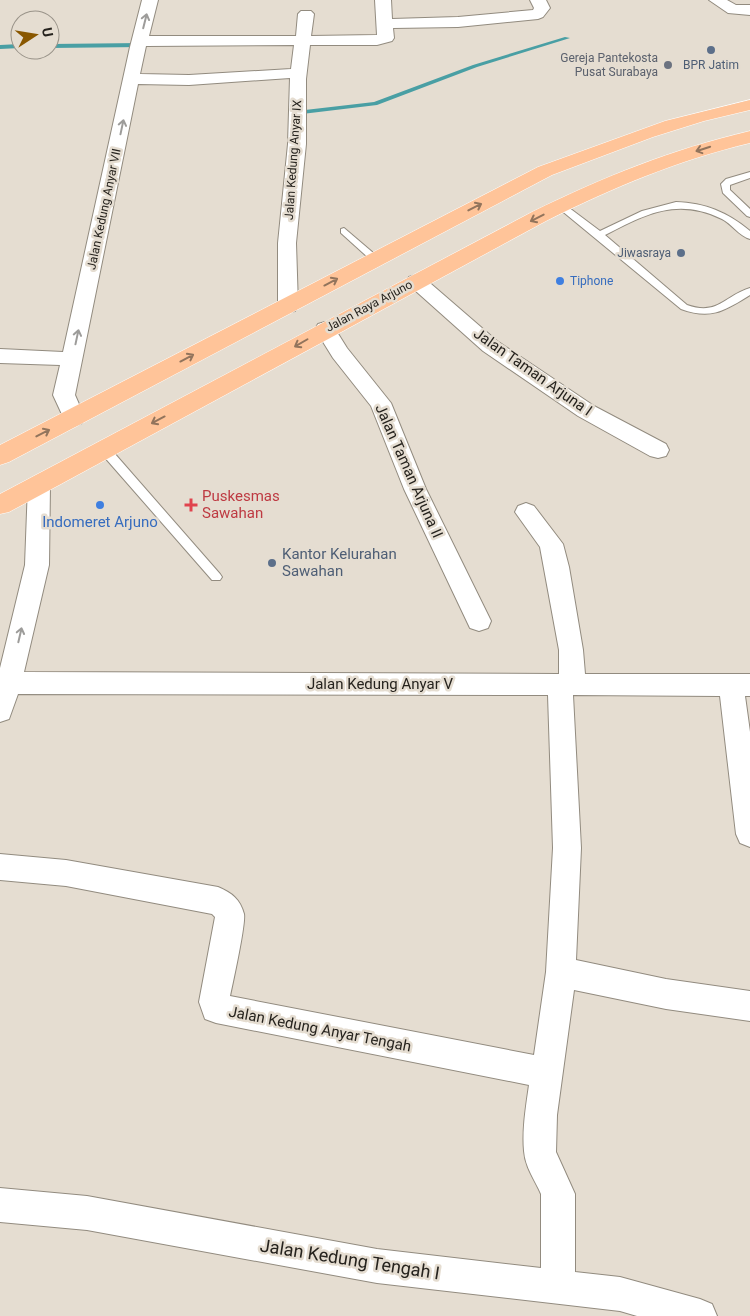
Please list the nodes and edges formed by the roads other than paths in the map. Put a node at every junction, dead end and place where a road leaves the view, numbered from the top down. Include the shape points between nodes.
1 (150, 0) edge
2 (383, 0) edge
3 (538, 0) edge
4 (717, 0) edge
5 (750, 10) edge
6 (306, 14) dead end
7 (385, 24) junction
8 (302, 42) junction
9 (139, 44) junction
10 (299, 73) junction
11 (132, 79) junction
12 (750, 105) edge
13 (750, 137) edge
14 (750, 175) edge
15 (736, 200) junction
16 (561, 206) junction
17 (750, 214) edge
18 (726, 217) junction
19 (344, 231) dead end
20 (599, 235) junction
21 (750, 236) edge
22 (375, 259) junction
23 (416, 281) junction
24 (750, 291) edge
25 (288, 306) junction
26 (325, 329) junction
27 (0, 356) edge
28 (73, 359) junction
29 (74, 418) junction
30 (104, 450) junction
31 (658, 450) dead end
32 (0, 456) edge
33 (38, 485) junction
34 (0, 505) edge
35 (526, 512) dead end
36 (216, 577) dead end
37 (479, 621) dead end
38 (9, 683) junction
39 (566, 684) junction
40 (741, 685) edge
41 (0, 711) edge
42 (750, 834) edge
43 (0, 867) edge
44 (560, 972) junction
45 (750, 1006) edge
46 (547, 1074) junction
47 (0, 1204) edge
48 (558, 1286) junction
49 (700, 1316) edge

9 -> 1 street, Jalan Kedung Anyar VII
2 - 7 street
3 - 7 street via 542,8 538,14 458,22
4 - 5 street via 733,10
6 - 8 street, Jalan Kedung Anyar IX
7 - 8 street via 384,39
8 - 9 street
8 - 10 street, Jalan Kedung Anyar IX
9 - 11 street, Jalan Kedung Anyar VII
10 - 11 street via 190,80
10 - 25 street, Jalan Kedung Anyar IX via 297,144 287,243
28 -> 11 street, Jalan Kedung Anyar VII
22 -> 12 highway via 545,171 630,137 721,110
13 -> 16 highway, Jalan Raya Arjuno via 618,177
14 - 15 lane via 725,184 726,191
15 - 17 lane
15 - 18 lane
16 - 20 lane
16 -> 23 highway, Jalan Raya Arjuno
18 - 20 lane via 705,208 674,204 640,214
18 - 21 lane
19 - 22 lane
20 - 24 lane via 684,307 696,312 706,314
25 -> 22 highway
23 - 26 highway, Jalan Raya Arjuno
23 - 31 street, Jalan Taman Arjuna I via 490,346 586,411
29 -> 25 highway
26 -> 30 highway, Jalan Raya Arjuno
26 - 37 street, Jalan Taman Arjuna II via 380,403 415,490
27 - 28 street
28 - 29 street, Jalan Kedung Anyar VII via 64,395
32 -> 29 highway
30 - 33 highway, Jalan Raya Arjuno
30 - 36 lane
33 - 34 highway, Jalan Raya Arjuno
38 -> 33 street via 37,565
35 - 39 street via 551,544 557,567 570,642
38 - 39 street, Jalan Kedung Anyar V
38 - 41 street
39 - 40 street, Jalan Kedung Anyar V
39 - 44 street via 567,848
40 - 42 street
43 - 46 street, Jalan Kedung Anyar Tengah via 66,873 218,900 230,916 214,1002 216,1008
44 - 45 street via 666,994
44 - 46 street
46 - 48 street via 540,1152 558,1194
47 - 48 street, Jalan Kedung Tengah I via 87,1213 377,1266
48 - 49 street, Jalan Kedung Tengah I via 620,1294

